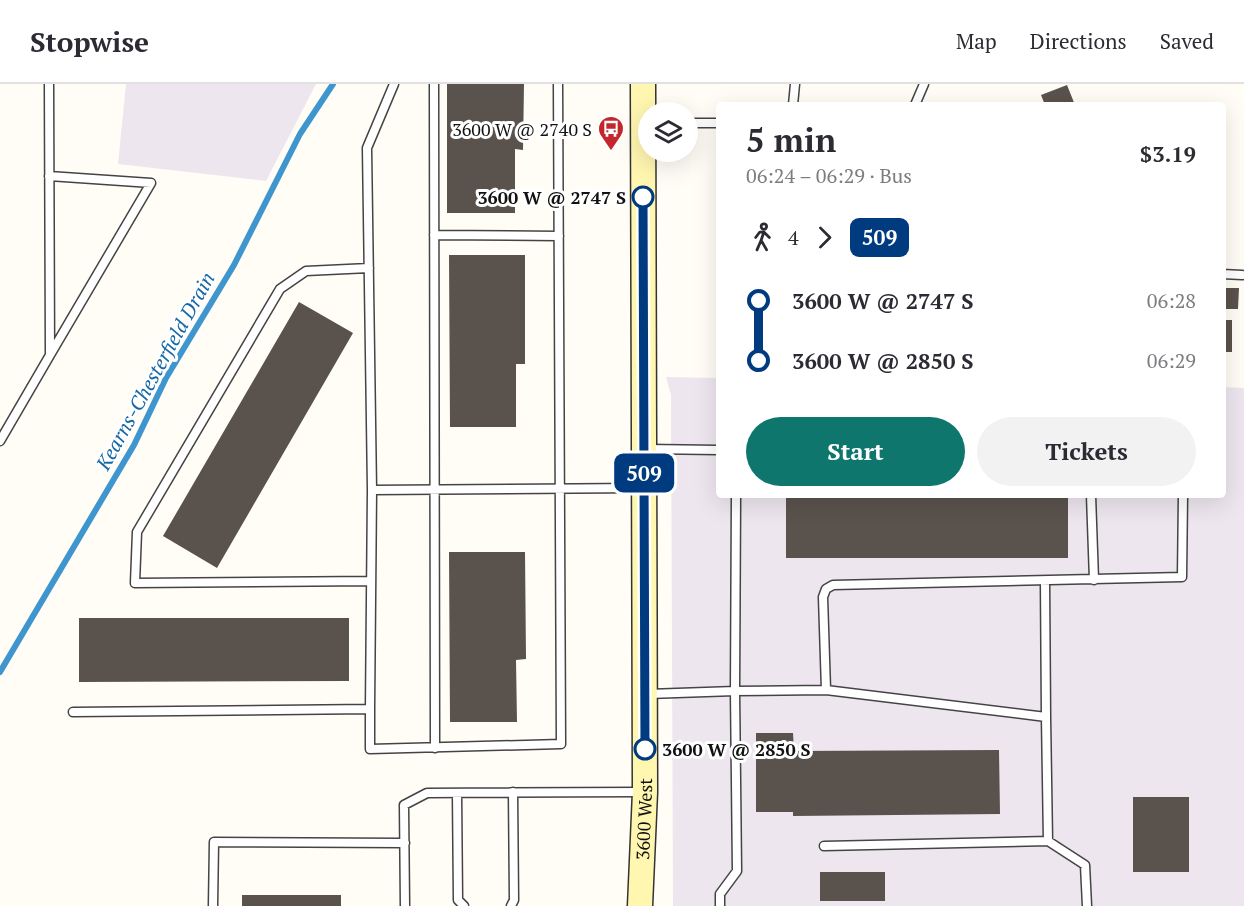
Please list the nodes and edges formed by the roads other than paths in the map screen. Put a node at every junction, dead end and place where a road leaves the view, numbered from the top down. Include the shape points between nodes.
1 (49, 84) edge
2 (394, 84) edge
3 (434, 84) edge
4 (558, 84) edge
5 (643, 84) edge
6 (795, 84) edge
7 (924, 84) edge
8 (644, 102) edge
9 (793, 102) edge
10 (916, 102) edge
11 (698, 123) edge
12 (716, 123) edge
13 (645, 162) edge
14 (50, 176) junction
15 (434, 235) junction
16 (559, 236) junction
17 (369, 268) junction
18 (1226, 274) edge
19 (1242, 275) dead end
20 (50, 355) junction
21 (0, 441) edge
22 (644, 449) junction
23 (716, 450) edge
24 (644, 488) junction
25 (434, 489) junction
26 (561, 489) junction
27 (372, 490) junction
28 (736, 498) edge
29 (1091, 498) edge
30 (1182, 498) edge
31 (1094, 580) junction
32 (371, 581) junction
33 (1045, 581) junction
34 (825, 690) junction
35 (735, 691) junction
36 (645, 694) junction
37 (370, 709) junction
38 (73, 712) dead end
39 (1046, 717) junction
40 (435, 748) junction
41 (513, 792) junction
42 (645, 792) junction
43 (457, 793) junction
44 (1048, 841) junction
45 (405, 843) junction
46 (825, 846) dead end
47 (213, 906) edge
48 (405, 906) edge
49 (464, 906) edge
50 (510, 906) edge
51 (640, 906) edge
52 (720, 906) edge
53 (1087, 906) edge

1 - 14 lane
2 - 17 lane via 367,148
3 - 15 lane
4 - 16 lane
5 - 8 street, 3600 West
6 - 9 lane
7 - 10 lane
11 - 12 lane
13 - 22 street, 3600 West
14 - 20 lane
14 - 20 lane via 151,183
15 - 16 lane
15 - 25 lane
16 - 26 lane
17 - 27 lane
17 - 32 lane via 306,271 280,289 137,532 135,583
18 - 19 lane
20 - 21 lane
22 - 23 lane
22 - 24 street, 3600 West
24 - 26 lane
24 - 36 street, 3600 West
25 - 26 lane
25 - 27 lane
25 - 40 lane
26 - 40 lane via 561,744
27 - 32 lane
28 - 35 lane
29 - 31 lane
30 - 31 lane via 1182,577
31 - 33 lane
32 - 37 lane
33 - 34 lane via 833,585 823,597
33 - 39 lane
34 - 35 lane
34 - 39 lane
35 - 36 lane
35 - 52 lane via 737,871 720,894
36 - 42 street, 3600 West
37 - 38 lane
37 - 40 lane via 370,749
39 - 44 lane
41 - 42 lane
41 - 43 lane
41 - 50 lane via 514,900
42 - 51 street, 3600 West
43 - 45 lane via 427,793 404,805
43 - 49 lane via 458,900
44 - 46 lane
44 - 53 lane via 1085,865
45 - 47 lane via 214,842
45 - 48 lane

